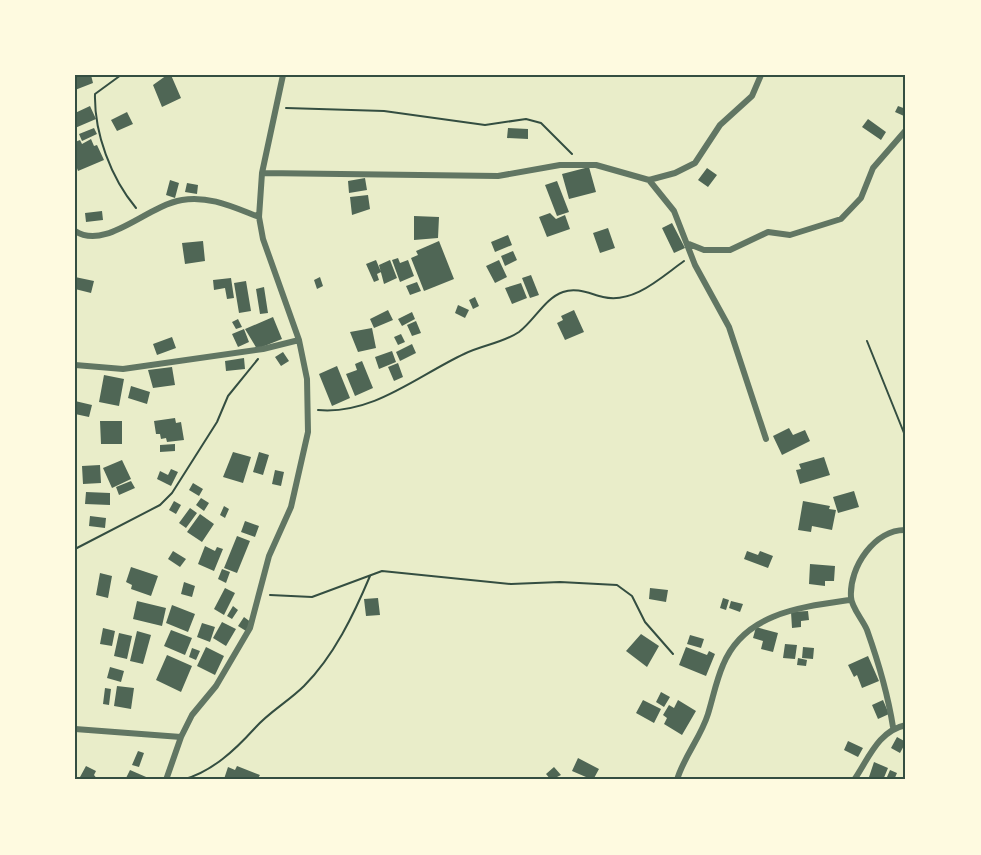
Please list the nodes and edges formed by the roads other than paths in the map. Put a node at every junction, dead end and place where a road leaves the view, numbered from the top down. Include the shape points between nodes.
1 (283, 75) edge
2 (761, 75) edge
3 (906, 130) edge
4 (262, 173) junction
5 (649, 180) junction
6 (260, 217) junction
7 (75, 231) edge
8 (689, 244) junction
9 (299, 340) junction
10 (75, 365) edge
11 (766, 439) dead end
12 (906, 530) edge
13 (850, 600) junction
14 (906, 725) edge
15 (893, 727) junction
16 (75, 729) edge
17 (181, 737) junction
18 (166, 780) edge
19 (677, 780) edge
20 (854, 780) edge

1 - 4 street
2 - 5 street via 752,96 720,125 695,163
3 - 8 street via 873,168 861,198 841,219 790,235 768,232 730,250 705,250
4 - 5 street via 498,176 560,165 596,165
4 - 6 street
5 - 8 street via 666,197
6 - 7 street via 202,198 182,200 142,215 108,235 86,237
6 - 9 street via 263,239
8 - 11 street via 691,256 729,327
9 - 10 street via 263,349 123,369
9 - 17 street via 307,379 308,432 291,507 269,556 250,628
12 - 13 street via 885,533 866,553 853,578
13 - 15 street via 867,630
13 - 19 street via 794,608 756,624 740,639 723,665 708,716
14 - 15 street
15 - 20 street via 882,735
16 - 17 street
17 - 18 street

